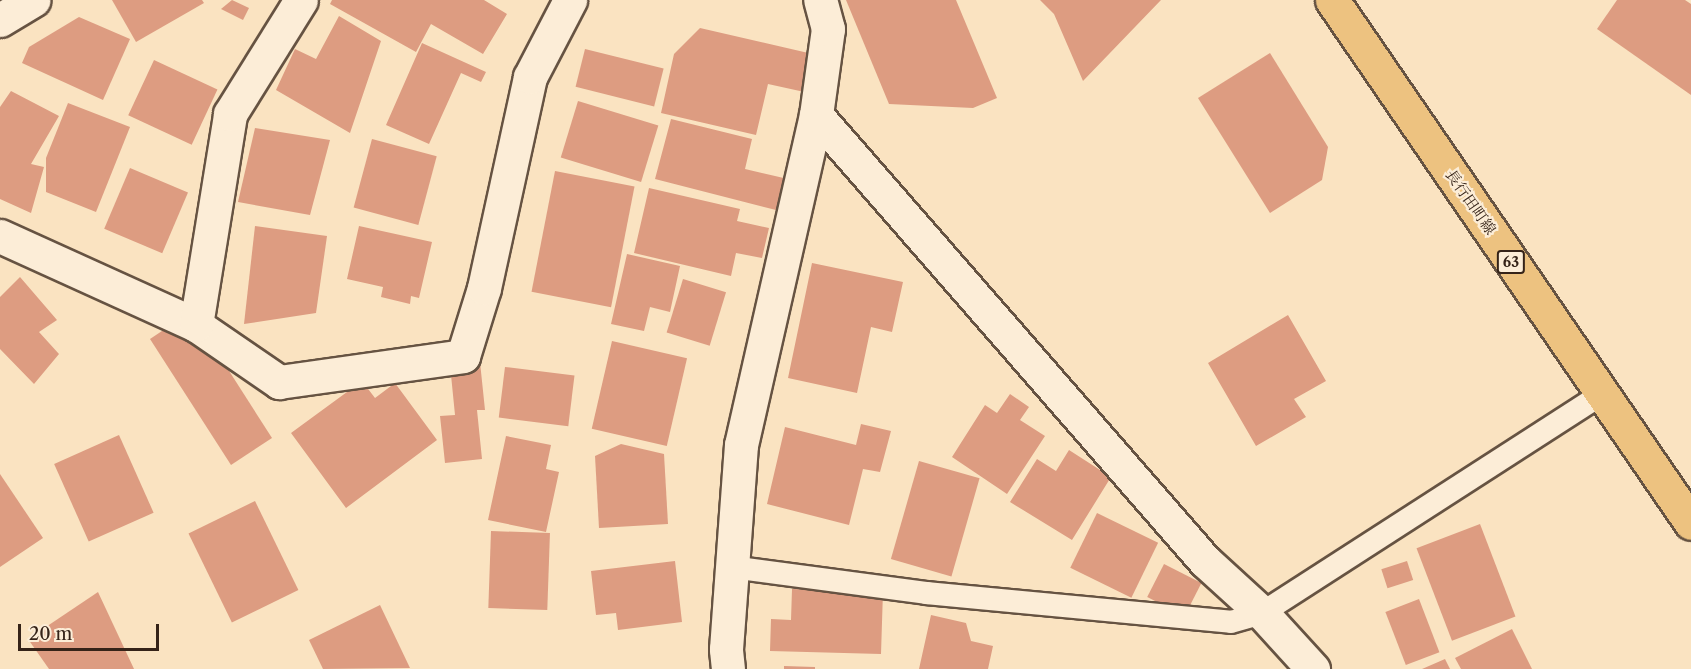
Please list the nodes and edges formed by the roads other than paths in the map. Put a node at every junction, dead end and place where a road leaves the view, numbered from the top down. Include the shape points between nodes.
1 (33, 0) edge
2 (301, 0) edge
3 (570, 0) edge
4 (820, 0) edge
5 (1332, 0) edge
6 (0, 20) edge
7 (816, 115) junction
8 (0, 236) edge
9 (196, 325) junction
10 (1602, 394) junction
11 (1691, 523) edge
12 (732, 567) junction
13 (1262, 613) junction
14 (728, 669) edge
15 (1314, 669) edge

1 - 6 street
2 - 9 street via 230,114
3 - 9 street via 530,77 484,288 463,356 279,382
4 - 7 street via 828,29
5 - 10 main road, 長行田町線 / 63
7 - 12 street via 741,445
7 - 13 street via 1205,561
8 - 9 street
10 - 11 main road, 長行田町線 / 63
10 - 13 lane
12 - 13 lane via 926,593 1184,619 1231,622
12 - 14 street
13 - 15 street

